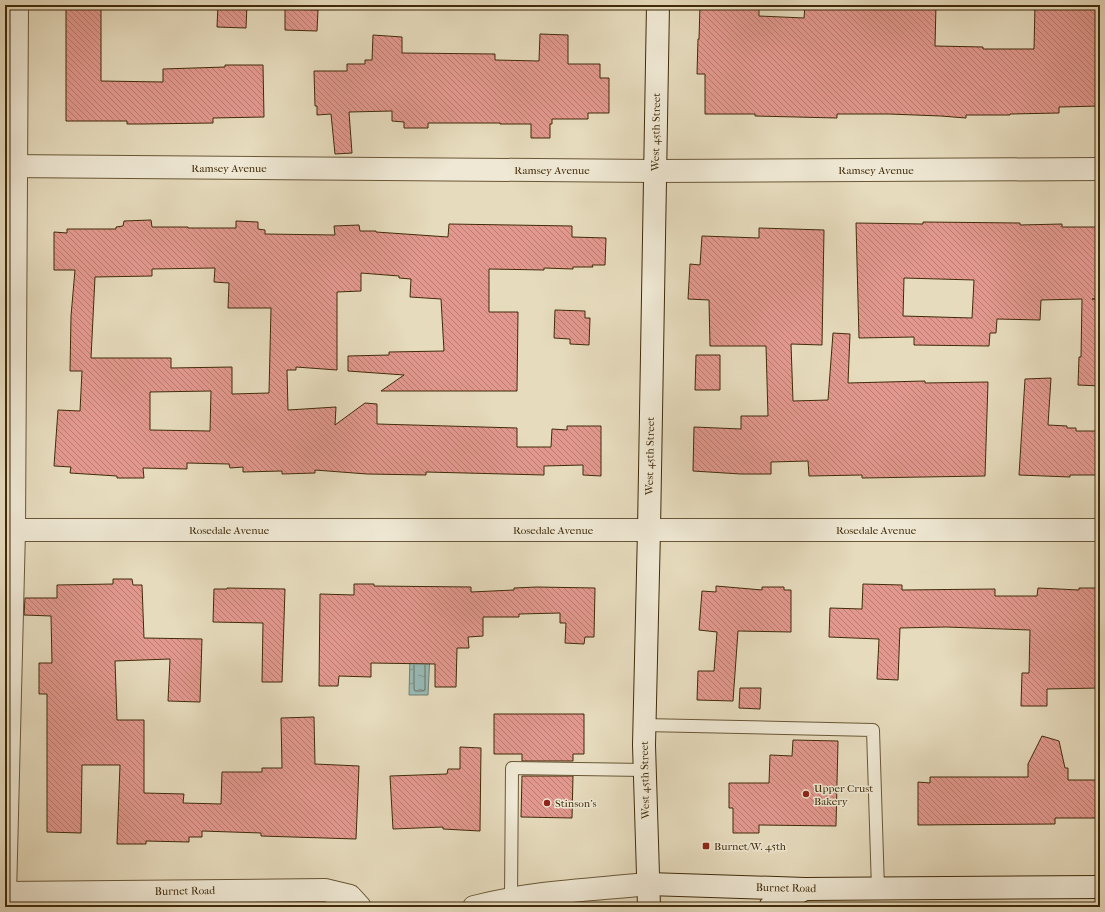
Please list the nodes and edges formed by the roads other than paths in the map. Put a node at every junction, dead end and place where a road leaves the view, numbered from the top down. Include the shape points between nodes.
1 (17, 5) edge
2 (658, 5) edge
3 (11, 166) edge
4 (1100, 170) edge
5 (655, 171) junction
6 (10, 530) edge
7 (649, 530) junction
8 (1100, 530) edge
9 (644, 725) junction
10 (644, 770) junction
11 (648, 884) junction
12 (1100, 887) edge
13 (805, 889) junction
14 (878, 889) junction
15 (5, 893) edge
16 (5, 896) edge
17 (511, 898) junction
18 (360, 907) edge
19 (474, 907) edge
20 (649, 907) edge
21 (770, 907) edge

1 - 3 street
2 - 5 street, West 45th Street
3 - 5 street, Ramsey Avenue
3 - 6 street
4 - 5 street, Ramsey Avenue
5 - 7 street, West 45th Street
6 - 7 street, Rosedale Avenue
6 - 15 street
7 - 8 street, Rosedale Avenue
7 - 9 street, West 45th Street
9 - 10 street, West 45th Street
9 - 14 lane via 873,730
10 - 11 street, West 45th Street
10 - 17 lane via 512,768
11 - 13 street, Burnet Road
11 - 17 street, Burnet Road
11 - 20 street, West 45th Street
12 - 14 street, Burnet Road
13 - 14 street, Burnet Road
13 - 21 street
15 - 16 street
15 - 18 street, Burnet Road via 325,890 350,896
17 - 19 street, Burnet Road

